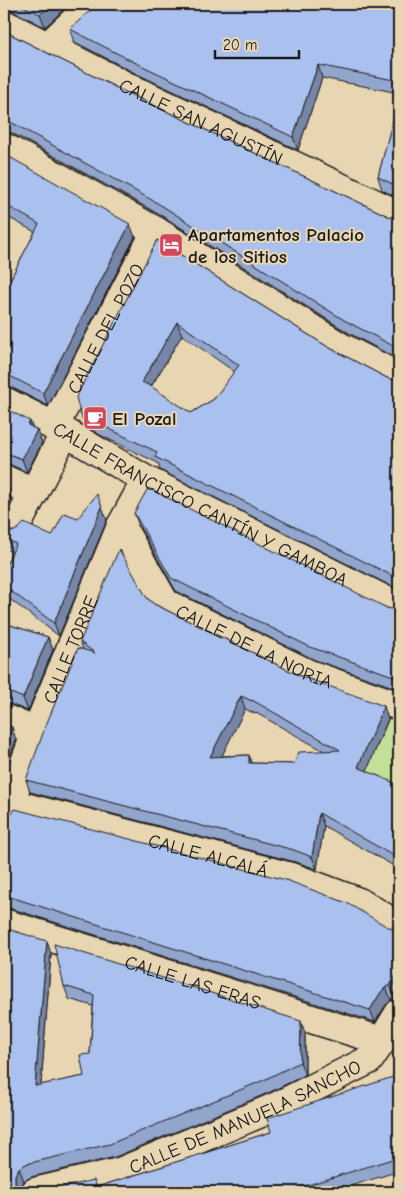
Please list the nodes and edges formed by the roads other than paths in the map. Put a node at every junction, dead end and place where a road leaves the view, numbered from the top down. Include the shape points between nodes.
1 (92, 4) edge
2 (4, 24) edge
3 (48, 46) junction
4 (4, 148) edge
5 (399, 215) edge
6 (156, 230) junction
7 (399, 377) edge
8 (4, 401) edge
9 (60, 429) junction
10 (4, 479) edge
11 (146, 480) junction
12 (34, 493) junction
13 (122, 526) junction
14 (15, 529) edge
15 (399, 607) edge
16 (399, 706) edge
17 (4, 718) edge
18 (36, 732) junction
19 (7, 812) edge
20 (4, 923) edge
21 (399, 926) edge
22 (399, 1013) edge
23 (382, 1041) junction
24 (35, 1192) edge

1 - 3 street
2 - 3 street, CALLE SAN AGUSTÍN
3 - 5 street, CALLE SAN AGUSTÍN
4 - 6 street
6 - 7 street via 341,347
6 - 9 street, CALLE DEL POZO
8 - 9 street, CALLE FRANCISCO CANTÍN Y GAMBOA
9 - 11 street, CALLE FRANCISCO CANTÍN Y GAMBOA
9 - 12 street, CALLE DEL POZO
10 - 12 street
11 - 13 street, CALLE TORRE
11 - 15 street, CALLE FRANCISCO CANTÍN Y GAMBOA
12 - 14 street, CALLE DEL POZO
13 - 16 street, CALLE DE LA NORIA via 165,603 310,674
13 - 18 street, CALLE TORRE
17 - 18 street
18 - 19 street, CALLE TORRE
19 - 21 street, CALLE ALCALÁ via 295,878 359,902
20 - 23 street, CALLE LAS ERAS
22 - 23 street, CALLE DE MANUELA SANCHO
23 - 24 street, CALLE DE MANUELA SANCHO via 369,1060 275,1107 120,1172

